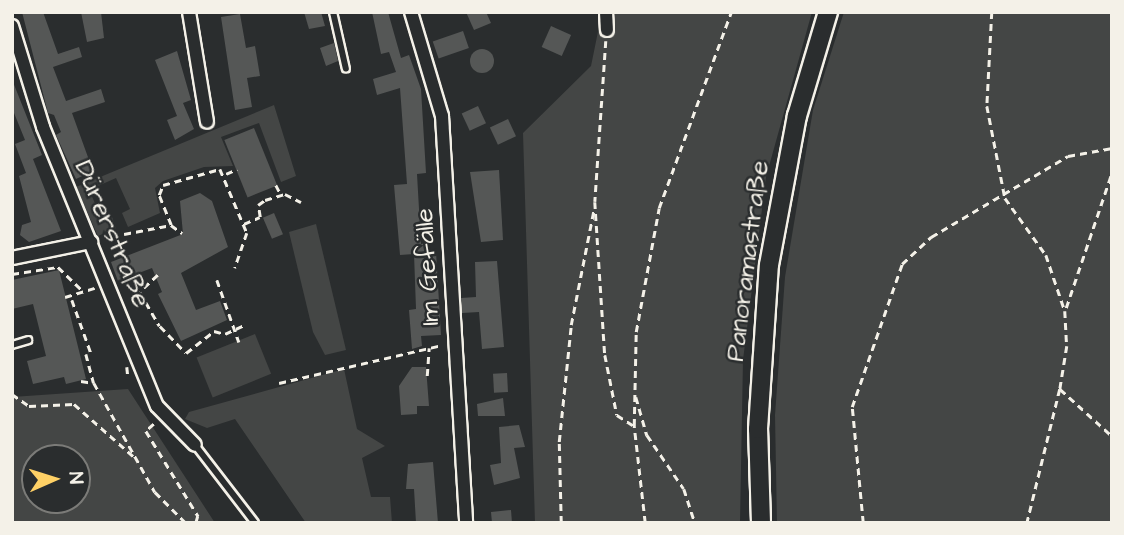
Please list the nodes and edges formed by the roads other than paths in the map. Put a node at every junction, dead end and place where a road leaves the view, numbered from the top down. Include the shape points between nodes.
1 (189, 12) edge
2 (333, 12) edge
3 (411, 12) edge
4 (606, 12) edge
5 (828, 12) edge
6 (12, 26) edge
7 (607, 30) road end
8 (16, 54) edge
9 (346, 69) dead end
10 (207, 122) dead end
11 (92, 242) junction
12 (12, 258) edge
13 (28, 340) dead end
14 (12, 345) edge
15 (195, 444) joint
16 (255, 523) edge
17 (466, 523) edge
18 (761, 523) edge

1 - 10 street
2 - 9 lane
3 - 17 street, Im Gefälle via 440,99
4 - 7 street
5 - 18 main road, Panoramastraße via 794,128 769,265 758,429
6 - 8 street, Dürerstraße
8 - 11 street, Dürerstraße
11 - 12 street
11 - 15 street, Dürerstraße via 157,406
13 - 14 lane
15 - 16 lane

